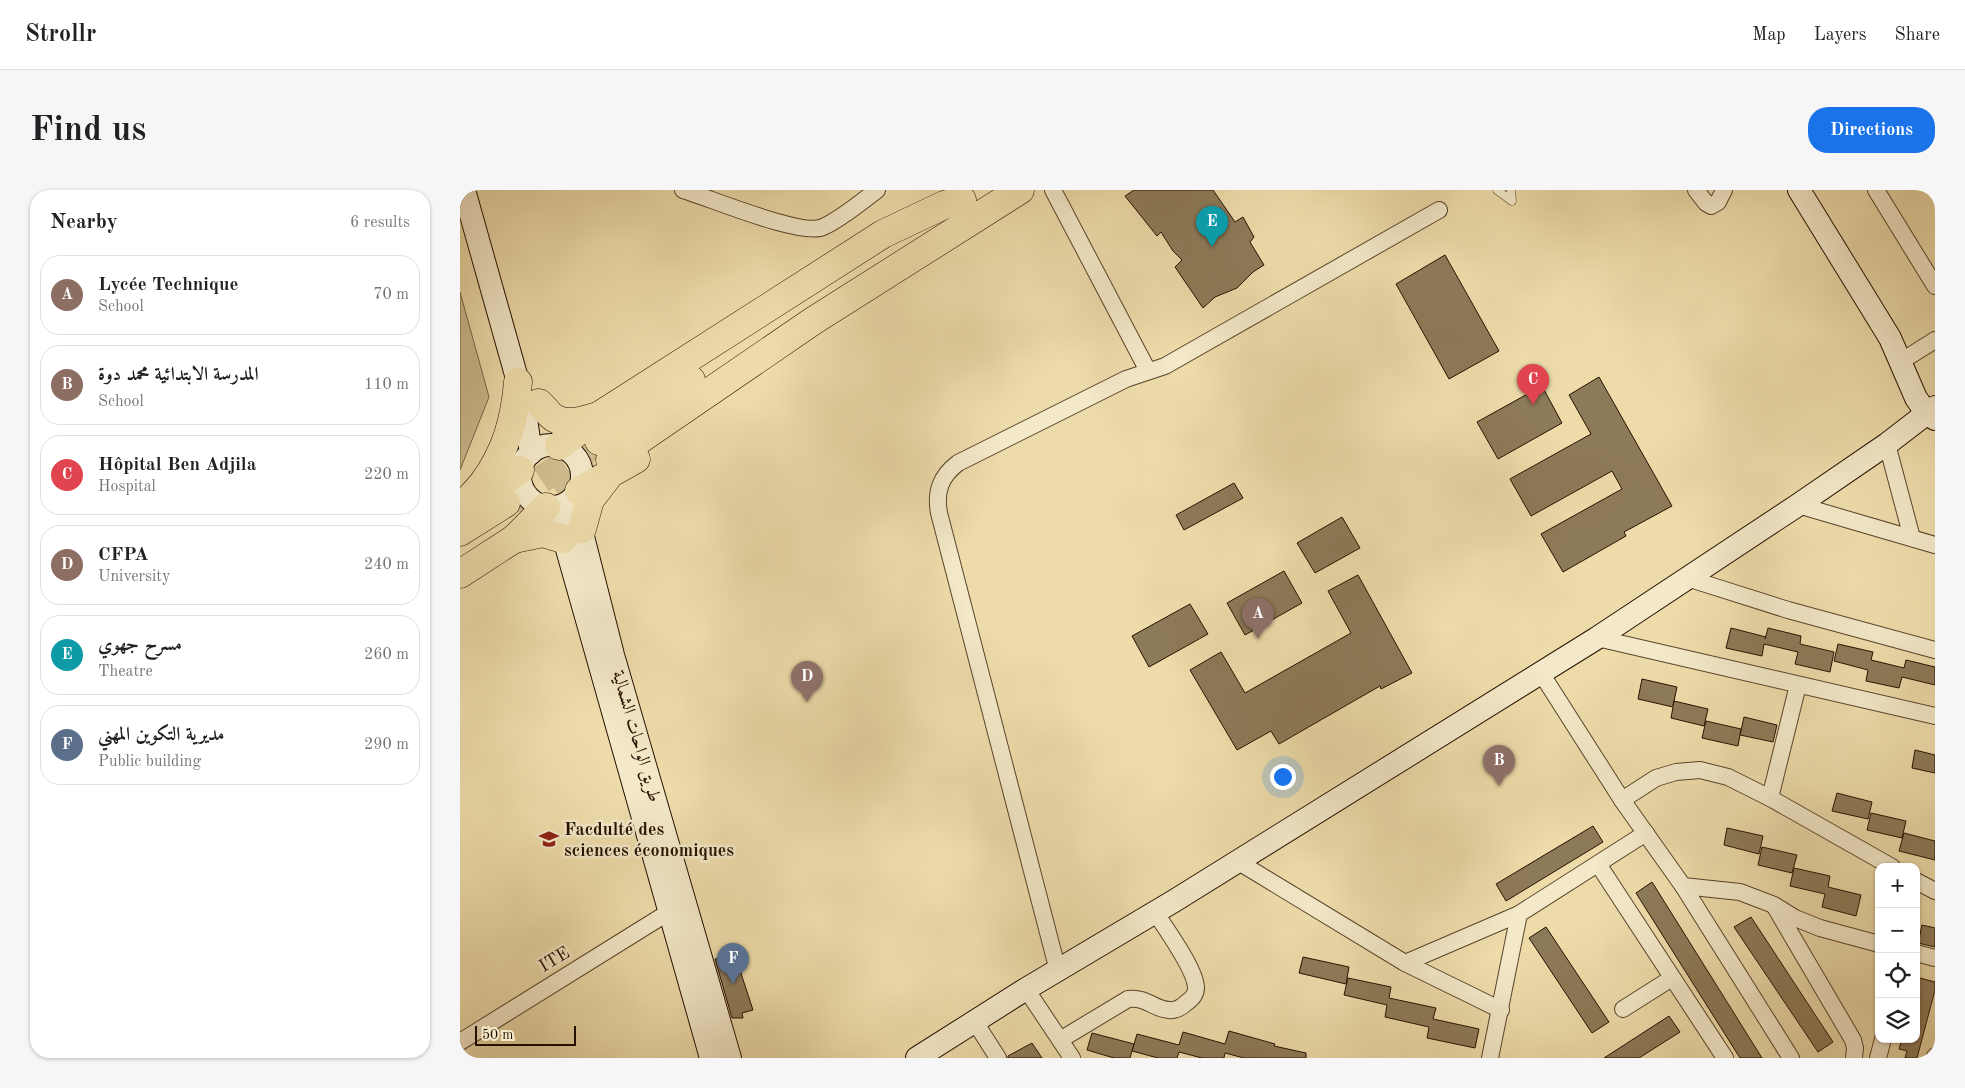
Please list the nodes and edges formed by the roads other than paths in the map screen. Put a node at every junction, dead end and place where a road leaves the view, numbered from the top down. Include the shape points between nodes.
1 (464, 190) edge
2 (475, 190) edge
3 (683, 190) edge
4 (725, 190) edge
5 (877, 190) edge
6 (1020, 190) edge
7 (1053, 190) edge
8 (1496, 190) edge
9 (1511, 190) edge
10 (1696, 190) edge
11 (1724, 190) edge
12 (1799, 190) edge
13 (1876, 190) edge
14 (970, 195) edge
15 (711, 199) junction
16 (1440, 210) dead end
17 (1935, 286) edge
18 (1935, 340) edge
19 (1900, 357) junction
20 (1148, 371) junction
21 (518, 382) junction
22 (539, 403) junction
23 (1933, 409) edge
24 (1886, 444) junction
25 (557, 446) junction
26 (605, 447) junction
27 (526, 461) junction
28 (563, 501) junction
29 (1798, 505) junction
30 (460, 510) edge
31 (512, 520) junction
32 (460, 532) edge
33 (573, 534) junction
34 (1912, 538) junction
35 (1935, 545) edge
36 (460, 556) edge
37 (460, 574) edge
38 (1687, 578) junction
39 (1597, 638) junction
40 (1935, 650) edge
41 (1541, 673) junction
42 (1798, 685) junction
43 (1935, 716) edge
44 (1770, 798) junction
45 (1622, 800) junction
46 (1646, 833) junction
47 (1237, 861) junction
48 (1885, 863) edge
49 (1598, 864) junction
50 (1920, 882) edge
51 (1683, 886) junction
52 (1935, 891) edge
53 (1774, 906) junction
54 (669, 912) junction
55 (1156, 912) junction
56 (1519, 914) junction
57 (1875, 943) edge
58 (1920, 954) edge
59 (1935, 958) edge
60 (1405, 963) junction
61 (1058, 971) junction
62 (1672, 978) junction
63 (1026, 989) junction
64 (1623, 1009) dead end
65 (1501, 1010) junction
66 (975, 1022) junction
67 (1060, 1040) junction
68 (460, 1042) edge
69 (1882, 1043) edge
70 (710, 1058) edge
71 (730, 1058) edge
72 (917, 1058) edge
73 (998, 1058) edge
74 (1072, 1058) edge
75 (1490, 1058) edge
76 (1724, 1058) edge
77 (1791, 1058) edge
78 (1854, 1058) edge
79 (1878, 1058) edge

1 - 21 main road
2 - 22 main road
3 - 15 street
4 - 15 street
5 - 15 street via 824,227 816,229 797,228
6 - 26 highway
7 - 20 street
8 - 9 lane via 1512,201
10 - 11 street via 1711,206 1718,202
12 - 19 main road
13 - 17 street
14 - 26 highway
16 - 20 street via 1165,366
18 - 19 street
19 - 23 main road via 1916,398
20 - 61 street via 958,463 942,479 938,490 937,502 949,554
21 - 27 main road via 525,412
21 - 30 highway via 516,411 498,460
22 - 25 main road
22 - 26 highway via 554,418 578,422
23 - 24 main road
24 - 29 main road
24 - 34 street
25 - 26 highway
25 - 27 main road via 542,446
25 - 28 main road, طريق الواحات الشمالية via 568,450 580,464 582,482
26 - 28 highway
26 - 33 highway via 590,500
27 - 28 main road via 521,486 525,494 531,500
27 - 30 highway
28 - 31 highway
28 - 33 main road, طريق الواحات الشمالية
29 - 34 street
29 - 38 main road
31 - 32 highway
31 - 33 highway via 543,533
31 - 36 highway
31 - 37 highway
33 - 54 main road, طريق الواحات الشمالية
33 - 71 main road, طريق الواحات الشمالية via 614,655
34 - 35 street
38 - 39 main road
38 - 40 street via 1788,610
39 - 41 main road
39 - 42 street
41 - 45 street
41 - 47 main road
42 - 43 street
42 - 44 street
44 - 45 street via 1728,777 1700,770 1656,778
44 - 48 street
45 - 46 street
46 - 49 street
46 - 51 street
47 - 55 main road
47 - 60 street
49 - 56 street
49 - 62 street
50 - 52 street
51 - 53 street via 1740,892
51 - 77 street
53 - 57 street via 1820,928
53 - 78 street via 1853,1040
54 - 68 street, ITE
54 - 70 main road, طريق الواحات الشمالية
55 - 61 main road
55 - 67 street via 1191,971 1196,986 1192,1000 1184,1006 1167,1010 1139,998 1128,999
56 - 60 street
56 - 65 street
58 - 59 street
60 - 65 street
61 - 63 main road
62 - 64 street
62 - 76 street
63 - 66 main road
63 - 67 street
65 - 75 street
66 - 72 main road
66 - 73 street
67 - 74 street
69 - 79 street

